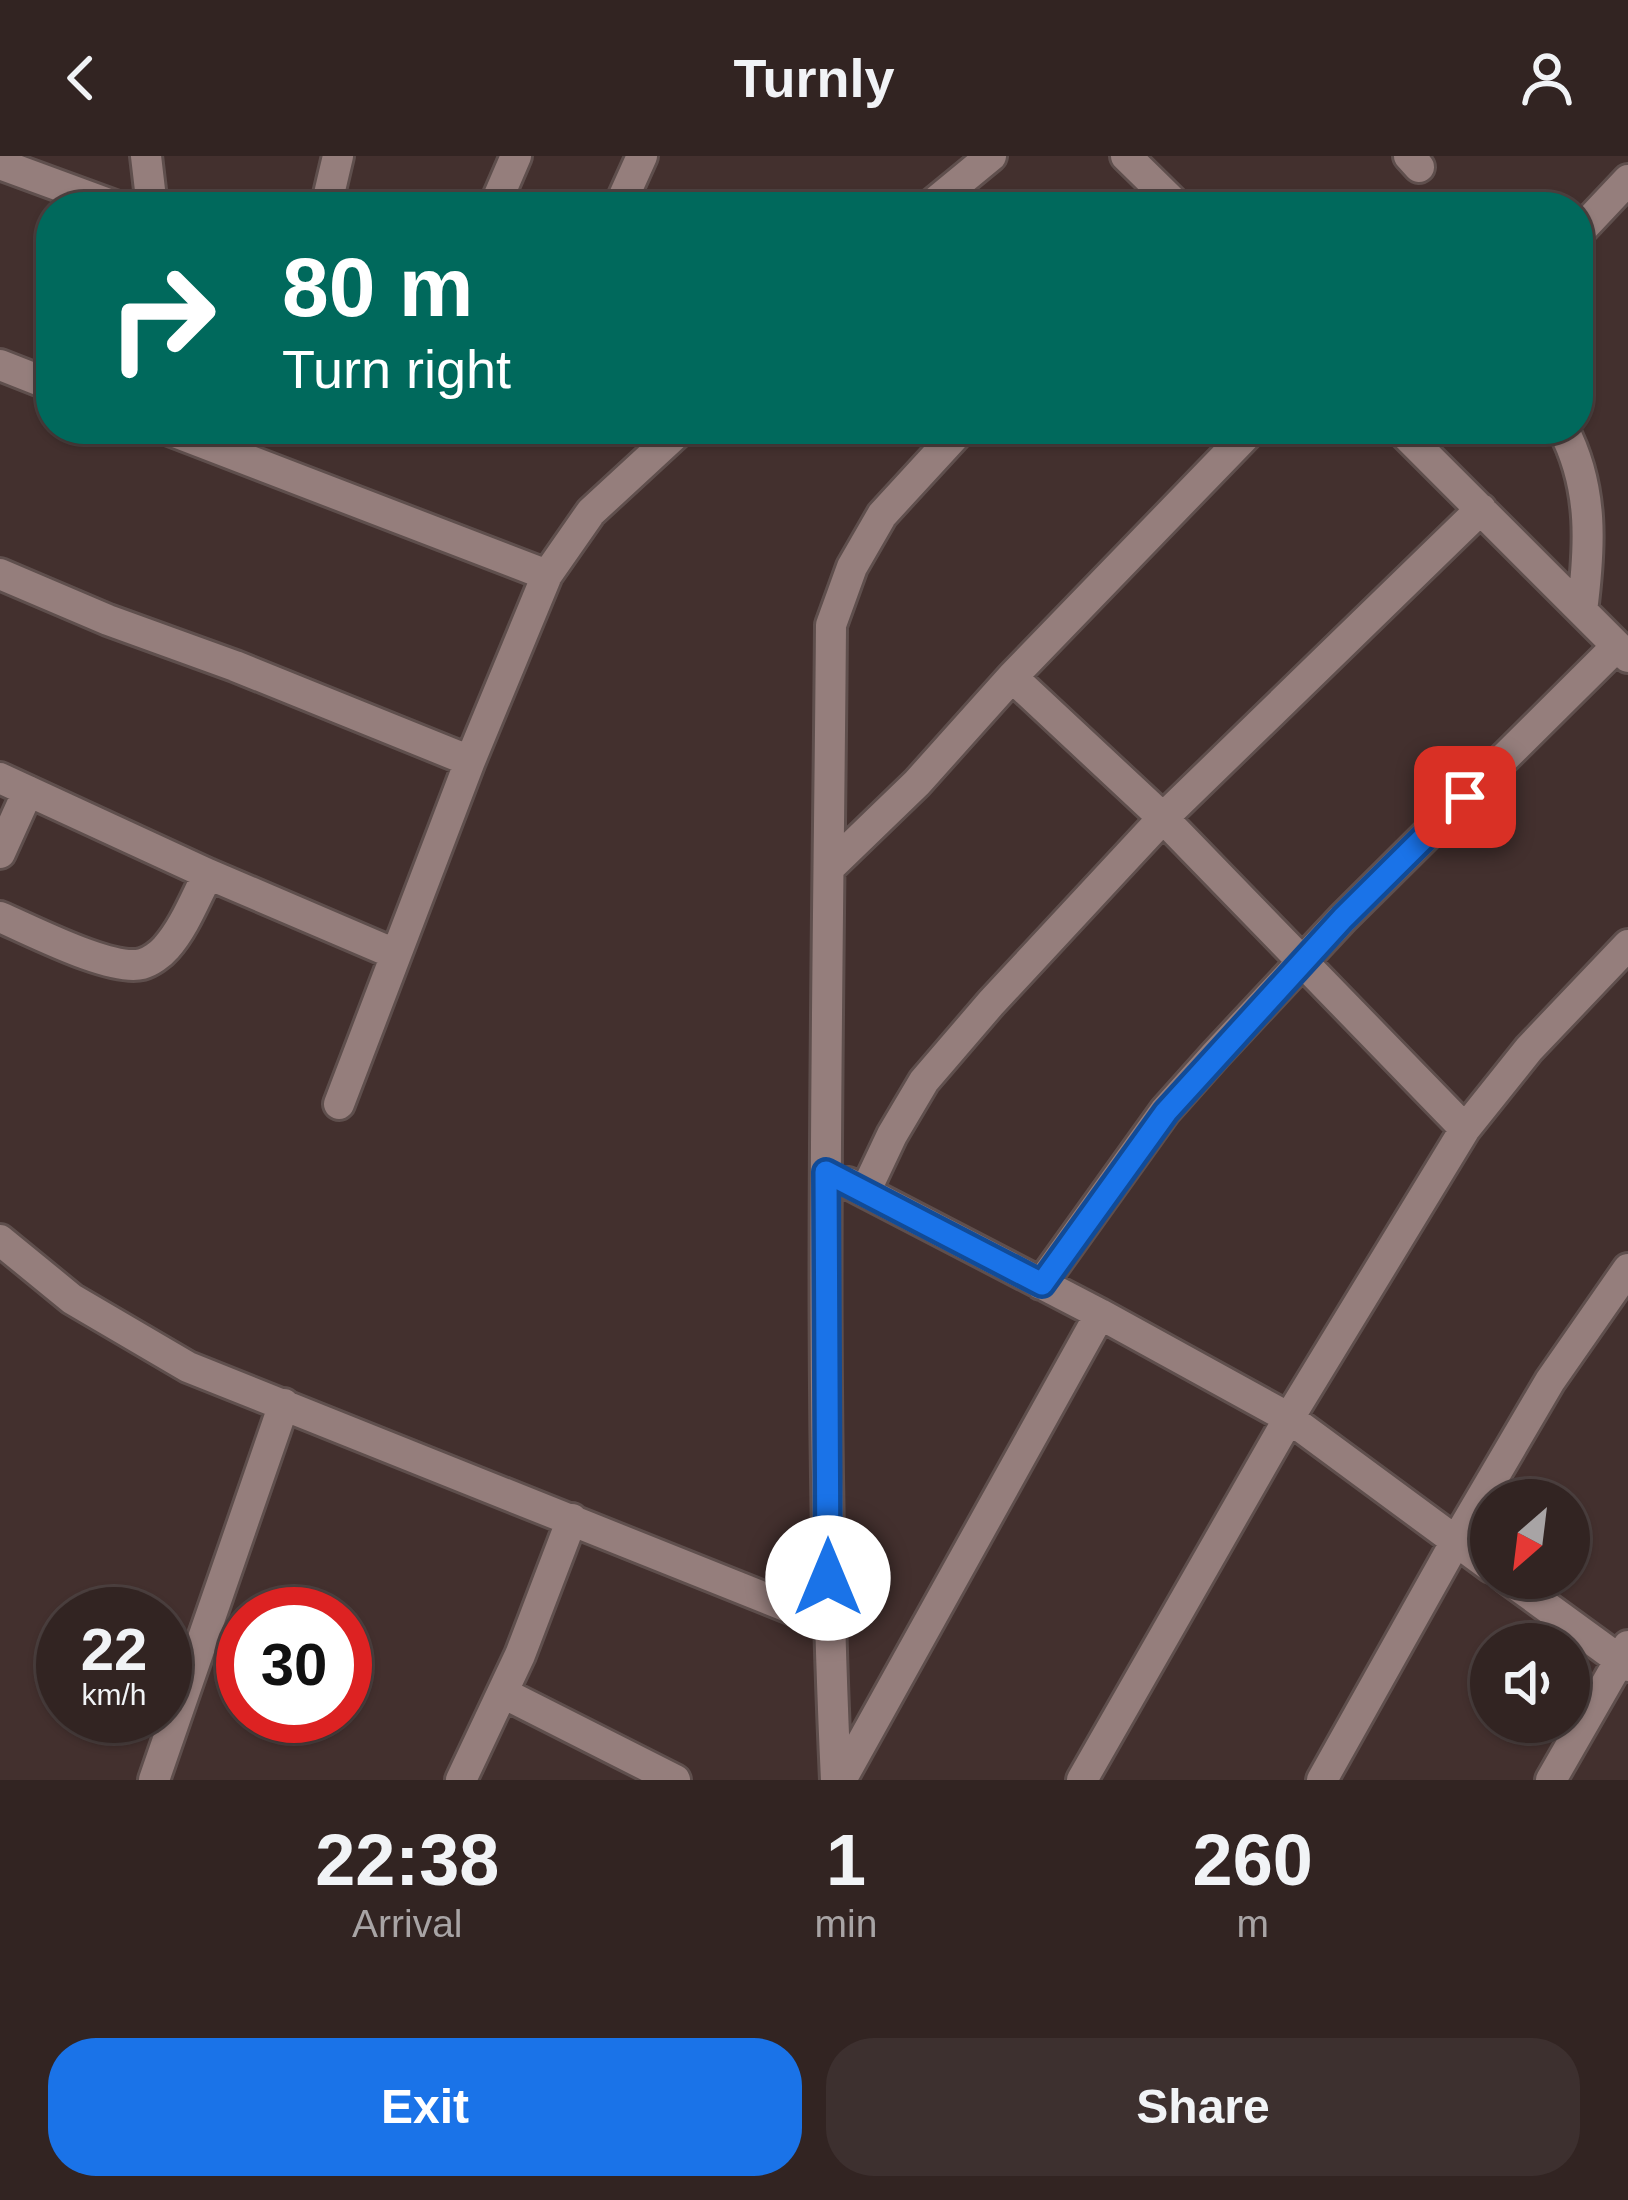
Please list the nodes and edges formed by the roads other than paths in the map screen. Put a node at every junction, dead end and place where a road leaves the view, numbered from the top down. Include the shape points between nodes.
1 (146, 156) edge
2 (338, 156) edge
3 (517, 156) edge
4 (642, 156) edge
5 (991, 156) edge
6 (1126, 156) edge
7 (0, 164) edge
8 (1628, 180) edge
9 (76, 192) edge
10 (150, 192) edge
11 (330, 192) edge
12 (501, 192) edge
13 (626, 192) edge
14 (947, 192) edge
15 (1163, 192) edge
16 (1593, 217) edge
17 (0, 365) edge
18 (36, 379) edge
19 (205, 444) edge
20 (665, 444) edge
21 (947, 444) edge
22 (1237, 444) edge
23 (1415, 444) edge
24 (1570, 444) edge
25 (1481, 509) junction
26 (0, 574) edge
27 (548, 575) junction
28 (1582, 611) junction
29 (1622, 652) edge
30 (1012, 677) junction
31 (470, 761) junction
32 (14, 785) edge
33 (1163, 818) junction
34 (0, 853) edge
35 (829, 868) junction
36 (208, 874) junction
37 (0, 917) edge
38 (1628, 945) edge
39 (395, 954) junction
40 (1301, 963) junction
41 (339, 1104) dead end
42 (1465, 1129) junction
43 (826, 1172) junction
44 (866, 1192) junction
45 (0, 1240) edge
46 (1628, 1269) edge
47 (1042, 1284) junction
48 (1100, 1314) junction
49 (284, 1404) junction
50 (1288, 1418) junction
51 (572, 1519) junction
52 (1456, 1541) junction
53 (1470, 1551) edge
54 (1538, 1599) edge
55 (828, 1623) junction
56 (1625, 1657) edge
57 (503, 1694) junction
58 (154, 1780) edge
59 (461, 1780) edge
60 (675, 1780) edge
61 (838, 1780) edge
62 (1082, 1780) edge
63 (1322, 1780) edge
64 (1551, 1780) edge

1 - 10 street
2 - 11 street
3 - 12 street
4 - 13 street
5 - 14 street
6 - 15 street
7 - 9 street
8 - 16 street
17 - 18 street
19 - 27 street
20 - 27 street via 591,512
21 - 35 street via 882,514 832,625
22 - 30 street
23 - 25 street
24 - 28 street via 1589,520
25 - 28 street
25 - 33 street
26 - 31 street
27 - 31 street
28 - 29 street
29 - 40 street
30 - 33 street
30 - 35 street
31 - 39 street
32 - 34 street
32 - 36 street
33 - 40 street
33 - 44 street via 924,1081
35 - 43 street
36 - 37 street via 177,934 142,964 82,952
36 - 39 street
38 - 42 street
39 - 41 street
40 - 42 street
40 - 47 street via 1166,1112
42 - 50 street
43 - 44 street
43 - 55 street
44 - 47 street
45 - 49 street via 139,1340
46 - 52 street
47 - 48 street
48 - 50 street
48 - 61 street
49 - 51 street
49 - 58 street
50 - 52 street
50 - 62 street
51 - 55 street
51 - 57 street
52 - 53 street
52 - 63 street
54 - 56 street
55 - 61 street
56 - 64 street
57 - 59 street
57 - 60 street

